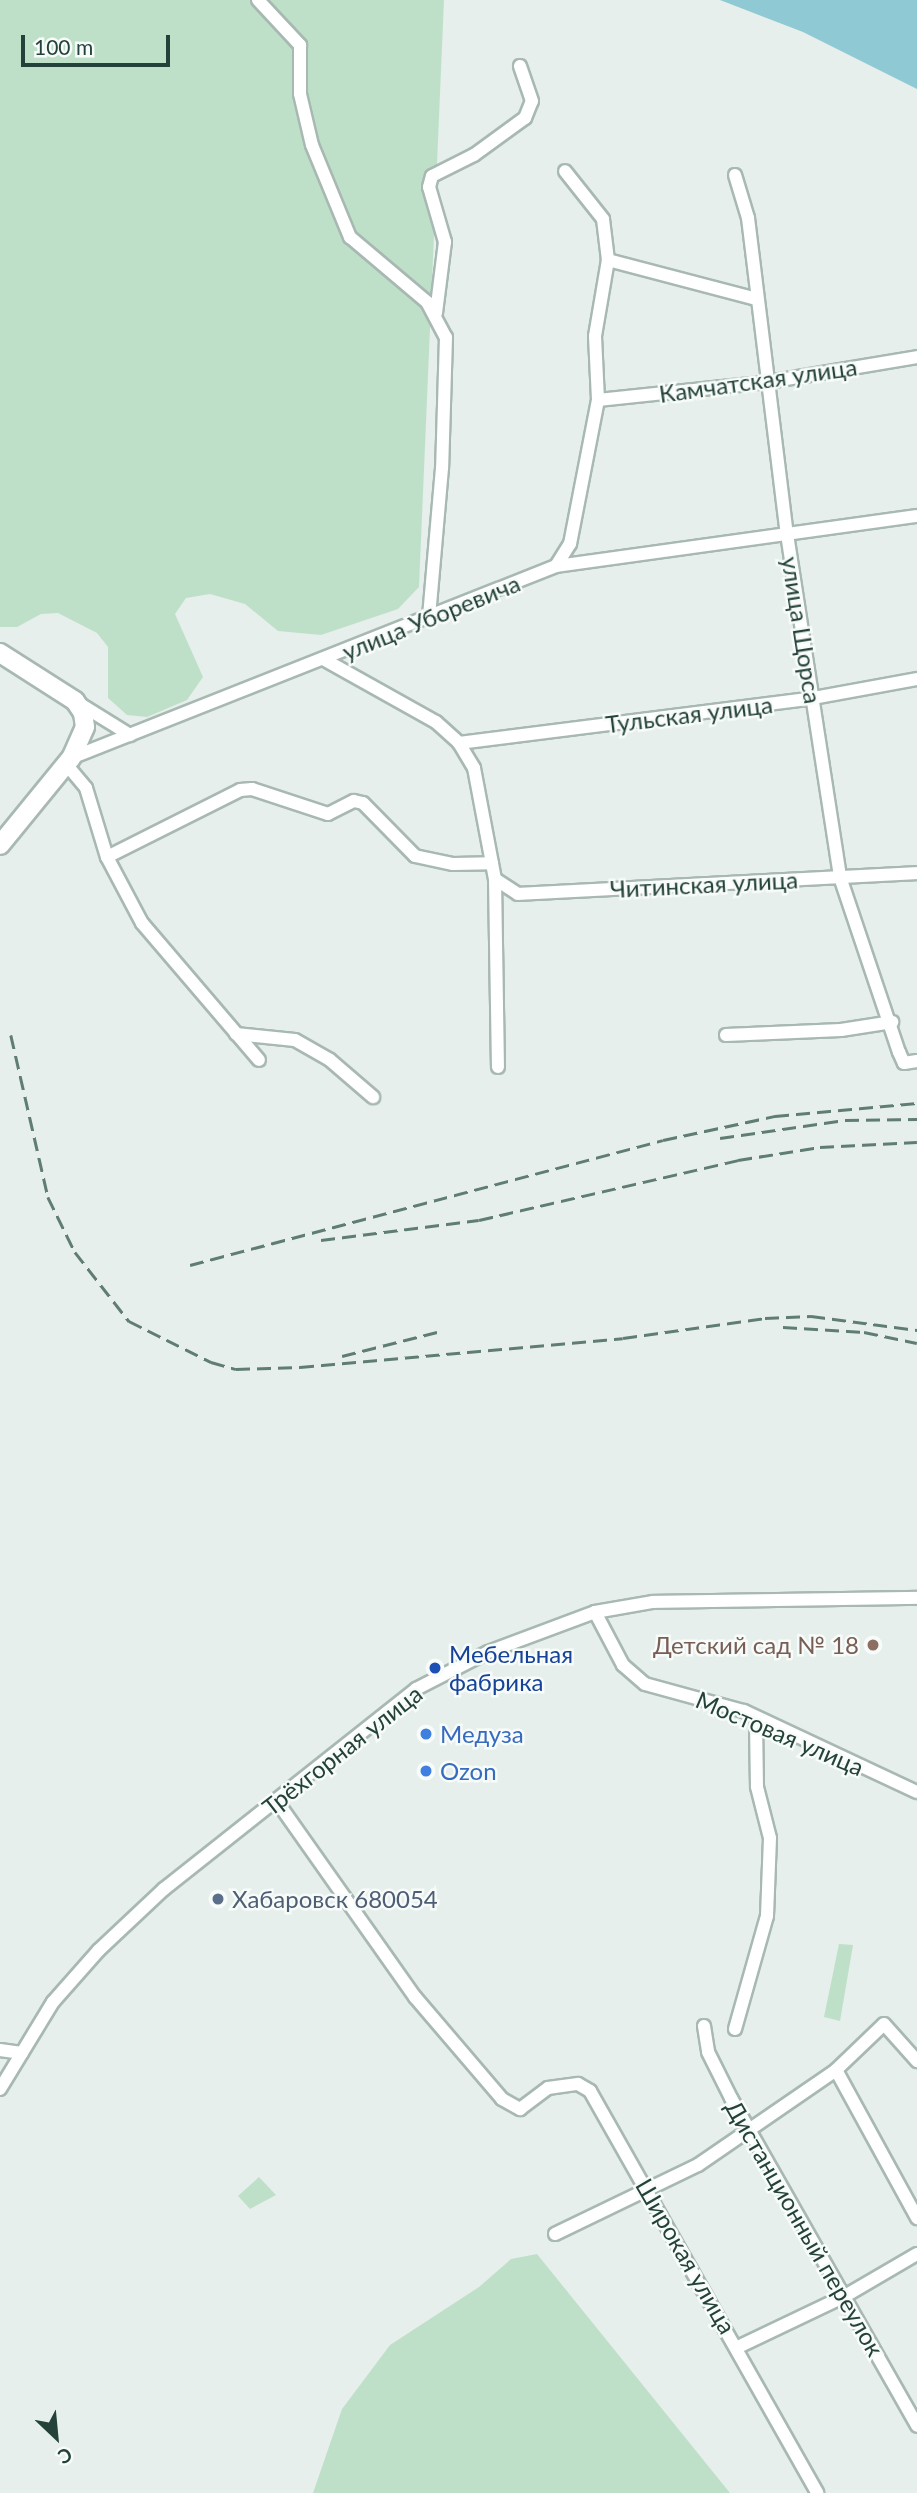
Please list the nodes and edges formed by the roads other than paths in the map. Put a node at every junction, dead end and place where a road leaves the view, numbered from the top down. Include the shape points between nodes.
1 (258, 0) edge
2 (520, 66) dead end
3 (565, 171) dead end
4 (735, 175) dead end
5 (608, 260) junction
6 (757, 299) junction
7 (436, 313) junction
8 (917, 358) edge
9 (768, 382) junction
10 (598, 400) junction
11 (917, 516) edge
12 (787, 534) junction
13 (556, 566) junction
14 (429, 618) junction
15 (0, 653) edge
16 (325, 660) junction
17 (917, 680) edge
18 (813, 698) junction
19 (75, 701) junction
20 (130, 735) junction
21 (459, 743) junction
22 (68, 761) junction
23 (0, 845) edge
24 (107, 857) junction
25 (492, 863) junction
26 (917, 873) edge
27 (840, 877) junction
28 (495, 880) junction
29 (892, 1022) junction
30 (236, 1034) junction
31 (726, 1035) dead end
32 (259, 1060) dead end
33 (917, 1061) edge
34 (498, 1067) dead end
35 (373, 1097) dead end
36 (917, 1598) edge
37 (595, 1612) junction
38 (756, 1721) junction
39 (917, 1792) edge
40 (276, 1800) junction
41 (704, 2026) dead end
42 (735, 2029) dead end
43 (0, 2050) edge
44 (22, 2053) junction
45 (917, 2061) edge
46 (836, 2070) junction
47 (0, 2089) edge
48 (749, 2131) junction
49 (648, 2190) junction
50 (917, 2218) edge
51 (555, 2234) dead end
52 (917, 2254) edge
53 (845, 2296) junction
54 (738, 2347) junction
55 (917, 2427) edge
56 (817, 2493) edge

1 - 7 street via 300,45 300,94 312,145 350,237
2 - 7 street via 532,101 525,118 474,155 432,176 429,187 445,242
3 - 5 street via 603,219
4 - 6 street, улица Щорса via 748,218
5 - 6 street
5 - 10 street via 595,336
6 - 9 street, улица Щорса
7 - 14 street via 446,337 442,468
8 - 9 street, Камчатская улица
9 - 10 street, Камчатская улица
9 - 12 street, улица Щорса
10 - 13 street via 570,544
11 - 12 street, улица Уборевича
12 - 13 street, улица Уборевича
12 - 18 street, улица Щорса
13 - 14 street, улица Уборевича
14 - 16 street, улица Уборевича
15 - 19 main road
16 - 20 street, улица Уборевича
16 - 21 street via 408,704
17 - 18 street, Тульская улица
18 - 21 street, Тульская улица
18 - 27 street, улица Щорса
19 - 20 street
19 - 22 main road via 85,727
20 - 22 street, улица Уборевича
21 - 25 street via 480,786
22 - 23 main road, улица Уборевича
22 - 24 street via 86,788
24 - 25 street via 240,790 253,789 328,814 363,803 415,856 453,864
24 - 30 street via 142,923
25 - 28 street
26 - 27 street, Читинская улица
27 - 28 street, Читинская улица via 517,894
27 - 29 street, улица Щорса
28 - 34 street
29 - 31 street via 841,1030
29 - 33 street, улица Щорса via 904,1063
30 - 32 street
30 - 35 street via 295,1040 330,1060
36 - 37 street, Трёхгорная улица via 653,1602
37 - 38 street, Мостовая улица via 623,1665 645,1684 720,1703
37 - 40 street, Трёхгорная улица via 488,1651 416,1689
38 - 39 street, Мостовая улица
38 - 42 street via 757,1787 770,1838 767,1916
40 - 44 street, Трёхгорная улица via 164,1889 99,1950 53,2002
40 - 49 street, Широкая улица via 415,1997 502,2099 520,2109 548,2088 578,2084 590,2091
41 - 48 street, Дистанционный переулок via 708,2052
43 - 44 street
44 - 47 street, Трёхгорная улица
45 - 46 street via 884,2024
46 - 48 street
46 - 50 street
48 - 49 street via 698,2165
48 - 53 street, Дистанционный переулок
49 - 51 street
49 - 54 street, Широкая улица via 694,2278
52 - 53 street
53 - 54 street
53 - 55 street, Дистанционный переулок
54 - 56 street, Широкая улица

